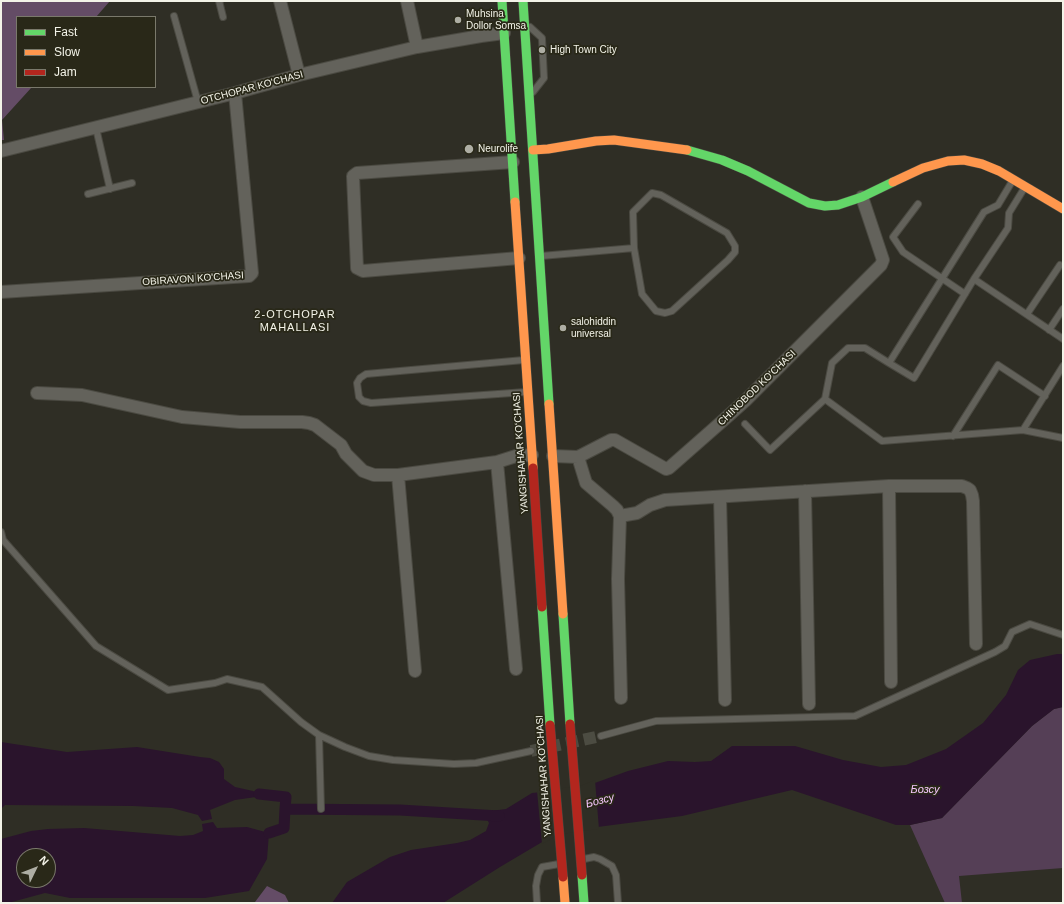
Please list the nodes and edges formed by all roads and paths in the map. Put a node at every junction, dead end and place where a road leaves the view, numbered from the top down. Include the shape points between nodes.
1 (220, 1) edge
2 (280, 1) edge
3 (407, 1) edge
4 (502, 1) edge
5 (523, 1) edge
6 (174, 16) dead end
7 (223, 17) dead end
8 (524, 21) junction
9 (504, 33) junction
10 (417, 47) junction
11 (299, 75) junction
12 (235, 93) junction
13 (529, 96) junction
14 (198, 102) junction
15 (96, 128) junction
16 (533, 150) junction
17 (1, 151) edge
18 (513, 162) junction
19 (1014, 179) junction
20 (132, 183) dead end
21 (1025, 186) junction
22 (110, 189) junction
23 (88, 194) dead end
24 (862, 197) junction
25 (918, 204) dead end
26 (536, 206) junction
27 (516, 208) junction
28 (1063, 209) edge
29 (634, 248) junction
30 (540, 256) junction
31 (519, 258) junction
32 (1060, 265) dead end
33 (942, 278) junction
34 (974, 279) junction
35 (1, 292) edge
36 (965, 294) junction
37 (1063, 309) edge
38 (533, 311) junction
39 (1027, 314) junction
40 (1050, 330) junction
41 (1063, 339) edge
42 (526, 360) junction
43 (889, 363) junction
44 (1063, 366) edge
45 (528, 392) junction
46 (37, 394) dead end
47 (1044, 396) junction
48 (825, 399) junction
49 (745, 424) dead end
50 (1023, 430) junction
51 (954, 436) junction
52 (1063, 438) edge
53 (532, 455) junction
54 (553, 456) junction
55 (578, 457) junction
56 (498, 462) junction
57 (398, 474) junction
58 (888, 486) junction
59 (805, 492) junction
60 (720, 497) junction
61 (620, 516) junction
62 (1, 532) edge
63 (1063, 635) edge
64 (976, 644) dead end
65 (516, 669) dead end
66 (415, 671) dead end
67 (891, 682) dead end
68 (621, 698) dead end
69 (725, 700) dead end
70 (809, 704) dead end
71 (319, 736) junction
72 (600, 736) tunnel mouth
73 (531, 751) tunnel mouth
74 (321, 809) dead end
75 (537, 903) edge
76 (565, 903) edge
77 (584, 903) edge
78 (618, 903) edge

1 - 7 lane
2 - 11 street
3 - 10 street
4 - 9 main road, YANGISHAHAR KO‘CHASI
5 - 8 main road, YANGISHAHAR KO‘CHASI
6 - 14 lane
8 - 13 main road, YANGISHAHAR KO‘CHASI
8 - 13 lane via 542,38 544,78
9 - 10 street, OTCHOPAR KO'CHASI
9 - 18 main road, YANGISHAHAR KO‘CHASI
10 - 11 street, OTCHOPAR KO'CHASI
11 - 12 street, OTCHOPAR KO'CHASI
12 - 14 street, OTCHOPAR KO'CHASI
12 - 35 street, OBIRAVON KO'CHASI via 252,273 249,276
13 - 16 main road, YANGISHAHAR KO‘CHASI
14 - 15 street, OTCHOPAR KO'CHASI
15 - 17 street, OTCHOPAR KO'CHASI
15 - 22 lane
16 - 24 main road via 596,141 632,142 692,151 722,160 814,204 838,205
16 - 26 main road, YANGISHAHAR KO‘CHASI
18 - 27 main road, YANGISHAHAR KO‘CHASI
18 - 31 street via 357,173 353,176 357,268 363,271
19 - 21 main road
19 - 24 main road via 982,164 964,160 948,161 923,168
19 - 33 lane via 998,205 984,212
20 - 22 lane
21 - 28 main road
21 - 34 lane via 1009,213 1008,228
22 - 23 lane
24 - 55 street, CHINOBOD KO'CHASI via 883,260 882,266 727,418 666,469 615,440
25 - 33 lane via 893,237 903,252
26 - 27 main road
26 - 30 main road, YANGISHAHAR KO‘CHASI
27 - 31 main road, YANGISHAHAR KO‘CHASI
29 - 29 lane via 633,212 652,193 727,233 735,246 735,252 672,311 665,313 656,311 642,294
29 - 30 lane
30 - 38 main road, YANGISHAHAR KO‘CHASI
31 - 38 main road, YANGISHAHAR KO‘CHASI
32 - 39 lane
33 - 36 lane
33 - 43 lane
34 - 36 lane
34 - 39 lane
36 - 43 lane via 914,378
37 - 40 lane
38 - 42 main road, YANGISHAHAR KO‘CHASI
38 - 54 main road, YANGISHAHAR KO‘CHASI
39 - 40 lane
40 - 41 lane
42 - 45 main road, YANGISHAHAR KO‘CHASI
42 - 45 lane via 366,374 357,383 359,397 371,403
43 - 48 lane via 865,348 848,348 832,363
44 - 47 lane
45 - 53 main road, YANGISHAHAR KO‘CHASI
46 - 57 street via 82,395 189,417 240,422 309,423 341,446 363,471 374,475
47 - 50 lane
47 - 51 lane via 998,365
48 - 49 lane via 770,450
48 - 51 lane via 882,441
50 - 51 lane
50 - 52 lane
53 - 56 street via 516,456
53 - 76 main road, YANGISHAHAR KO‘CHASI, bridge
54 - 55 street, CHINOBOD KO'CHASI
54 - 77 main road, YANGISHAHAR KO‘CHASI, bridge
55 - 61 street via 586,483 613,506
56 - 57 street
56 - 65 street
57 - 66 street
58 - 59 street
58 - 64 street via 962,486 970,490 973,501
58 - 67 street
59 - 60 street
59 - 70 street
60 - 61 street via 665,500
60 - 69 street
61 - 68 street via 618,579
62 - 71 lane via 3,540 96,646 168,690 227,679 262,687
63 - 72 lane via 1030,624 1012,632 1005,646 995,652 855,716 656,721
71 - 73 lane via 369,756 393,760 476,763
71 - 74 lane
75 - 78 lane via 536,886 542,867 594,857 612,866 616,875

